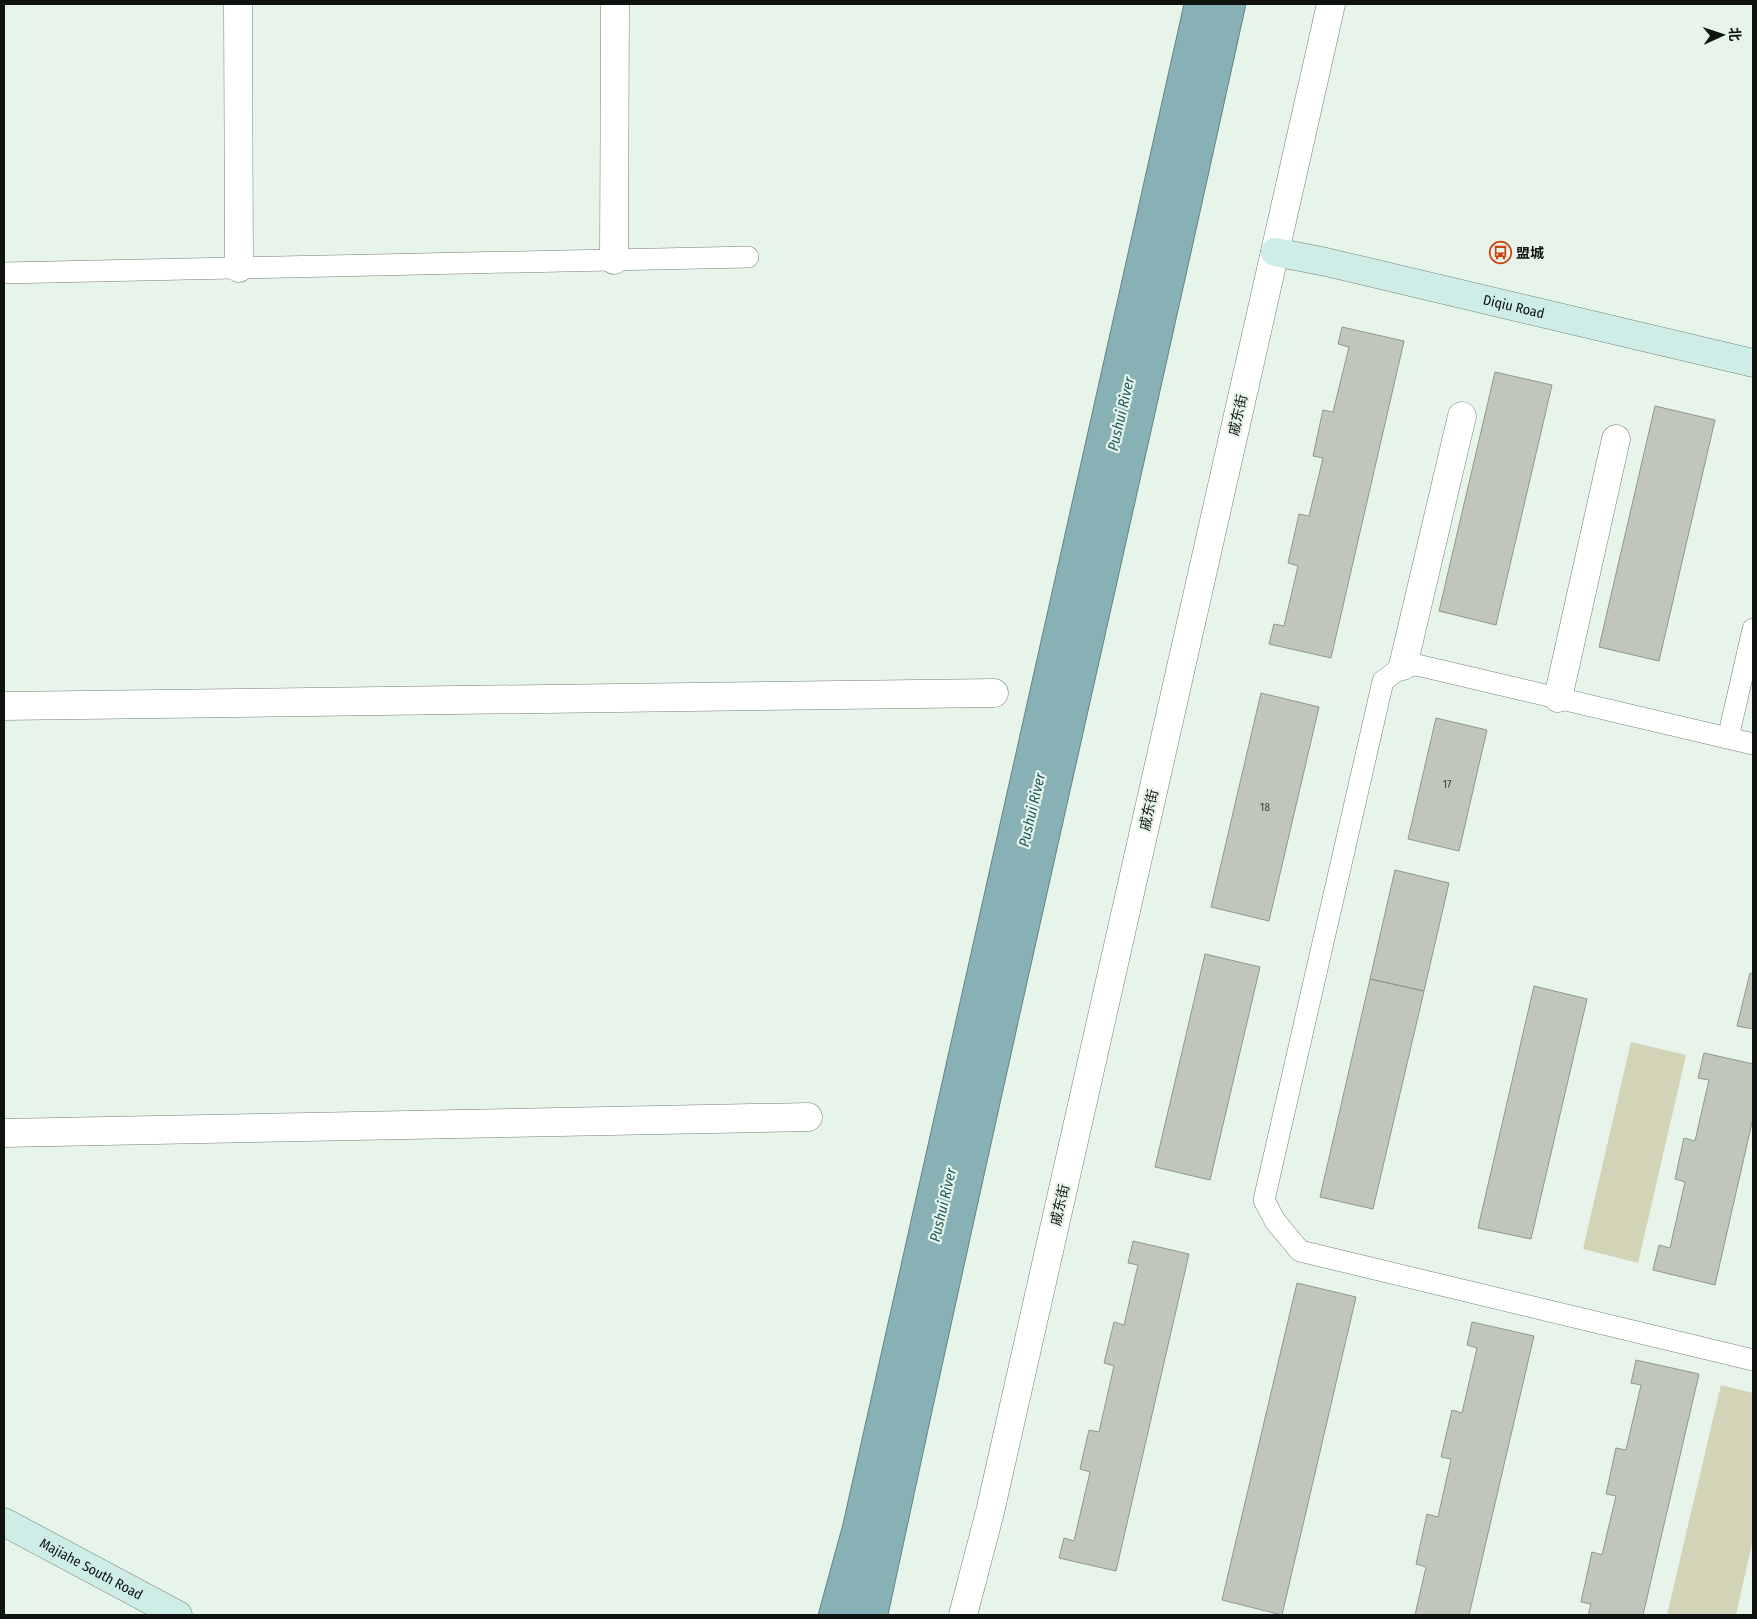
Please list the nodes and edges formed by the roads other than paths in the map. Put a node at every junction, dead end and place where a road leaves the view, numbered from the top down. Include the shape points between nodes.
1 (238, 4) edge
2 (615, 4) edge
3 (1331, 4) edge
4 (1275, 252) junction
5 (748, 257) dead end
6 (614, 260) junction
7 (239, 268) junction
8 (4, 273) edge
9 (1753, 363) edge
10 (1462, 416) dead end
11 (1616, 439) dead end
12 (1753, 630) edge
13 (1403, 666) junction
14 (994, 693) dead end
15 (1558, 698) junction
16 (4, 706) edge
17 (1728, 738) junction
18 (1753, 744) edge
19 (808, 1117) dead end
20 (4, 1133) edge
21 (1753, 1360) edge
22 (4, 1522) edge
23 (178, 1615) edge
24 (963, 1615) edge

1 - 7 street
2 - 6 street
3 - 4 street, 戚东街
4 - 9 street, Diqiu Road
4 - 24 street, 戚东街 via 992,1502
5 - 6 lane
6 - 7 lane
7 - 8 lane
10 - 13 street
11 - 15 street
12 - 17 lane
13 - 15 lane via 1417,665
13 - 21 lane via 1383,681 1264,1200 1275,1222 1300,1251
14 - 16 street
15 - 17 lane
17 - 18 lane
19 - 20 street
22 - 23 street, Majiahe South Road

